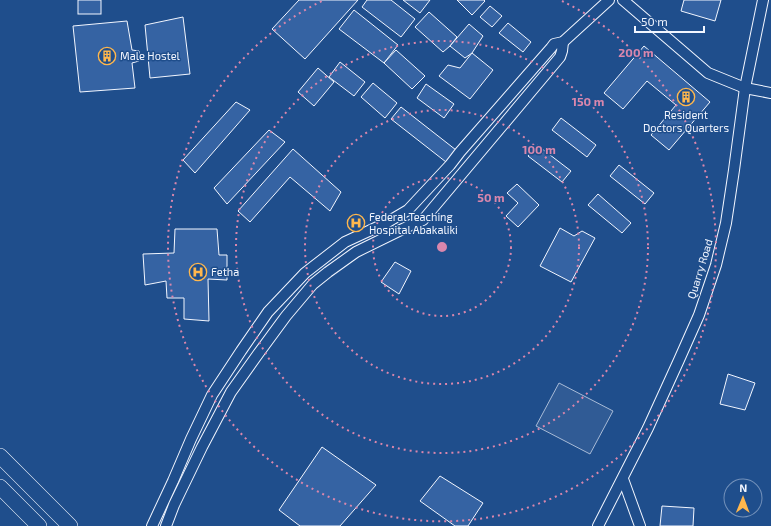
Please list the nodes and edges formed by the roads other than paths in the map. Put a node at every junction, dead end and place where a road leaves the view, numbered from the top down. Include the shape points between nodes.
1 (609, 0) edge
2 (623, 0) edge
3 (763, 0) edge
4 (563, 42) junction
5 (521, 82) junction
6 (745, 88) junction
7 (531, 91) junction
8 (771, 93) edge
9 (474, 137) junction
10 (485, 146) junction
11 (0, 456) edge
12 (623, 479) junction
13 (0, 487) edge
14 (38, 526) edge
15 (70, 526) edge
16 (152, 526) edge
17 (166, 526) edge
18 (598, 526) edge
19 (640, 526) edge

1 - 4 street
2 - 6 street via 708,73
3 - 6 street, Quarry Road
4 - 5 street via 554,44
4 - 7 street via 560,57
5 - 7 street
5 - 9 street
6 - 8 street
6 - 12 street, Quarry Road via 726,222 716,265 699,315
7 - 10 street
9 - 10 street
9 - 16 street via 408,210 345,242 305,273 268,312 212,395
10 - 17 street via 423,220 356,252 314,284 286,316 231,392 202,447
11 - 15 highway
12 - 18 street, Quarry Road
12 - 19 street
13 - 14 highway

